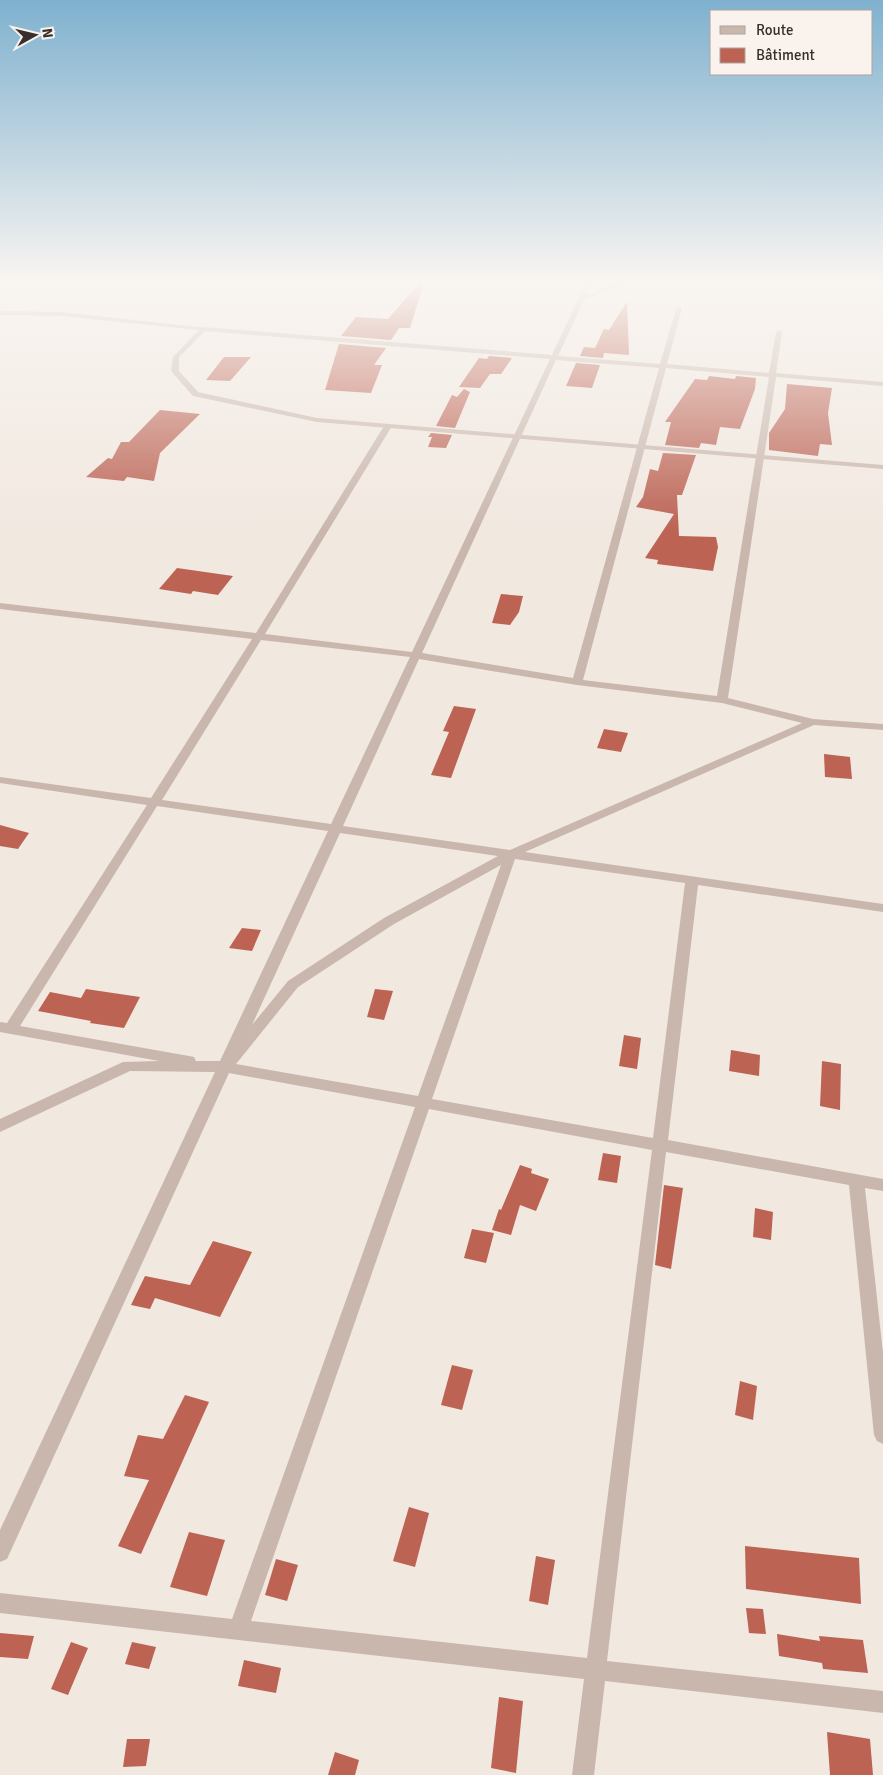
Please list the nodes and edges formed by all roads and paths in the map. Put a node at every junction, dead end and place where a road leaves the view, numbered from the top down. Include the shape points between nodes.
1 (175, 365) edge
2 (550, 365) edge
3 (648, 365) edge
4 (774, 365) edge
5 (662, 366) junction
6 (772, 375) junction
7 (883, 384) edge
8 (388, 426) junction
9 (517, 436) junction
10 (640, 447) junction
11 (759, 457) junction
12 (883, 467) edge
13 (0, 606) edge
14 (259, 636) junction
15 (415, 655) junction
16 (577, 682) junction
17 (722, 700) junction
18 (813, 722) junction
19 (883, 727) edge
20 (0, 780) edge
21 (154, 802) junction
22 (335, 829) junction
23 (511, 854) junction
24 (692, 880) junction
25 (883, 908) edge
26 (6, 1028) edge
27 (225, 1067) junction
28 (424, 1103) junction
29 (0, 1126) edge
30 (660, 1145) junction
31 (856, 1180) junction
32 (883, 1184) edge
33 (883, 1435) edge
34 (0, 1552) edge
35 (0, 1604) edge
36 (238, 1630) junction
37 (596, 1670) junction
38 (883, 1702) edge
39 (583, 1775) edge

1 - 8 street via 175,371 196,394 317,420
2 - 9 street
3 - 5 street
4 - 6 street
5 - 6 street
5 - 10 street
6 - 7 street
6 - 11 street
8 - 9 street
8 - 14 street
9 - 10 street
9 - 15 street
10 - 11 street
10 - 16 street
11 - 12 street
11 - 17 street
13 - 14 street
14 - 15 street
14 - 21 street
15 - 16 street
15 - 22 street
16 - 17 street
17 - 18 street
18 - 19 street
18 - 23 street
20 - 21 street
21 - 22 street
21 - 26 street
22 - 23 street
22 - 27 street
23 - 24 street
23 - 27 street via 389,920 293,984
23 - 28 street
24 - 25 street
24 - 30 street
26 - 27 street
27 - 28 street
27 - 29 street via 128,1066
27 - 34 street
28 - 30 street
28 - 36 street
30 - 31 street
30 - 37 street
31 - 32 street
31 - 33 street
35 - 36 street
36 - 37 street
37 - 38 street
37 - 39 street

